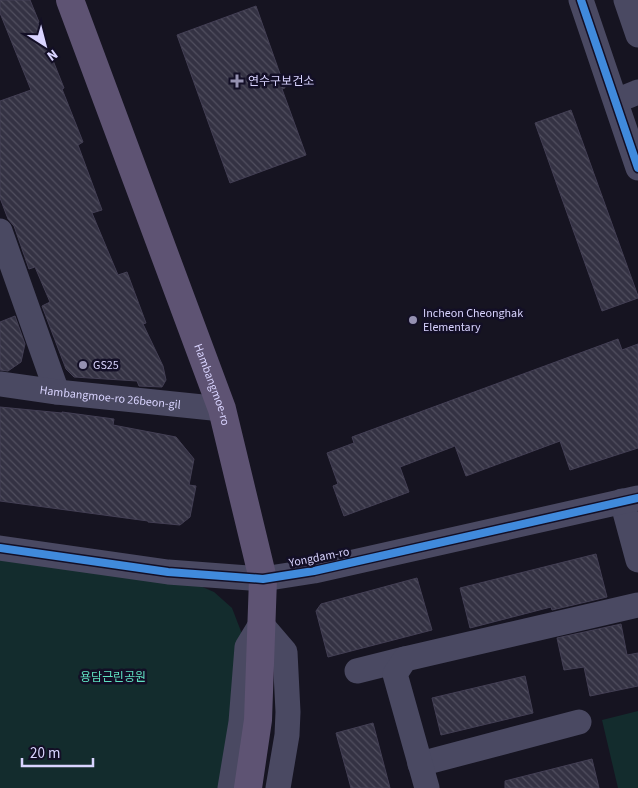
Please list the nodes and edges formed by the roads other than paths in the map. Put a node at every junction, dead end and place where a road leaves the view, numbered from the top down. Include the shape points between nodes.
1 (70, 0) edge
2 (581, 0) edge
3 (626, 0) edge
4 (638, 36) edge
5 (627, 96) edge
6 (638, 168) edge
7 (0, 231) edge
8 (0, 384) edge
9 (57, 392) junction
10 (222, 409) junction
11 (630, 500) edge
12 (0, 548) edge
13 (638, 560) edge
14 (263, 579) junction
15 (638, 605) edge
16 (262, 624) junction
17 (405, 658) junction
18 (357, 671) dead end
19 (578, 722) dead end
20 (420, 764) junction
21 (230, 788) edge
22 (248, 788) edge
23 (278, 788) edge
24 (427, 788) edge

1 - 10 main road, Hambangmoe-ro
2 - 5 street
3 - 4 street
5 - 6 street
7 - 9 street
8 - 9 street, Hambangmoe-ro 26beon-gil
9 - 10 street, Hambangmoe-ro 26beon-gil
10 - 14 main road, Hambangmoe-ro
11 - 13 street
11 - 14 street, Yongdam-ro via 314,571
12 - 14 street, Yongdam-ro via 168,572
14 - 16 main road, Hambangmoe-ro
15 - 17 street
16 - 21 street via 246,647 241,722
16 - 22 main road, Hambangmoe-ro via 258,720
16 - 23 street via 285,652 287,735
17 - 18 street
17 - 20 street via 396,674
19 - 20 street
20 - 24 street

